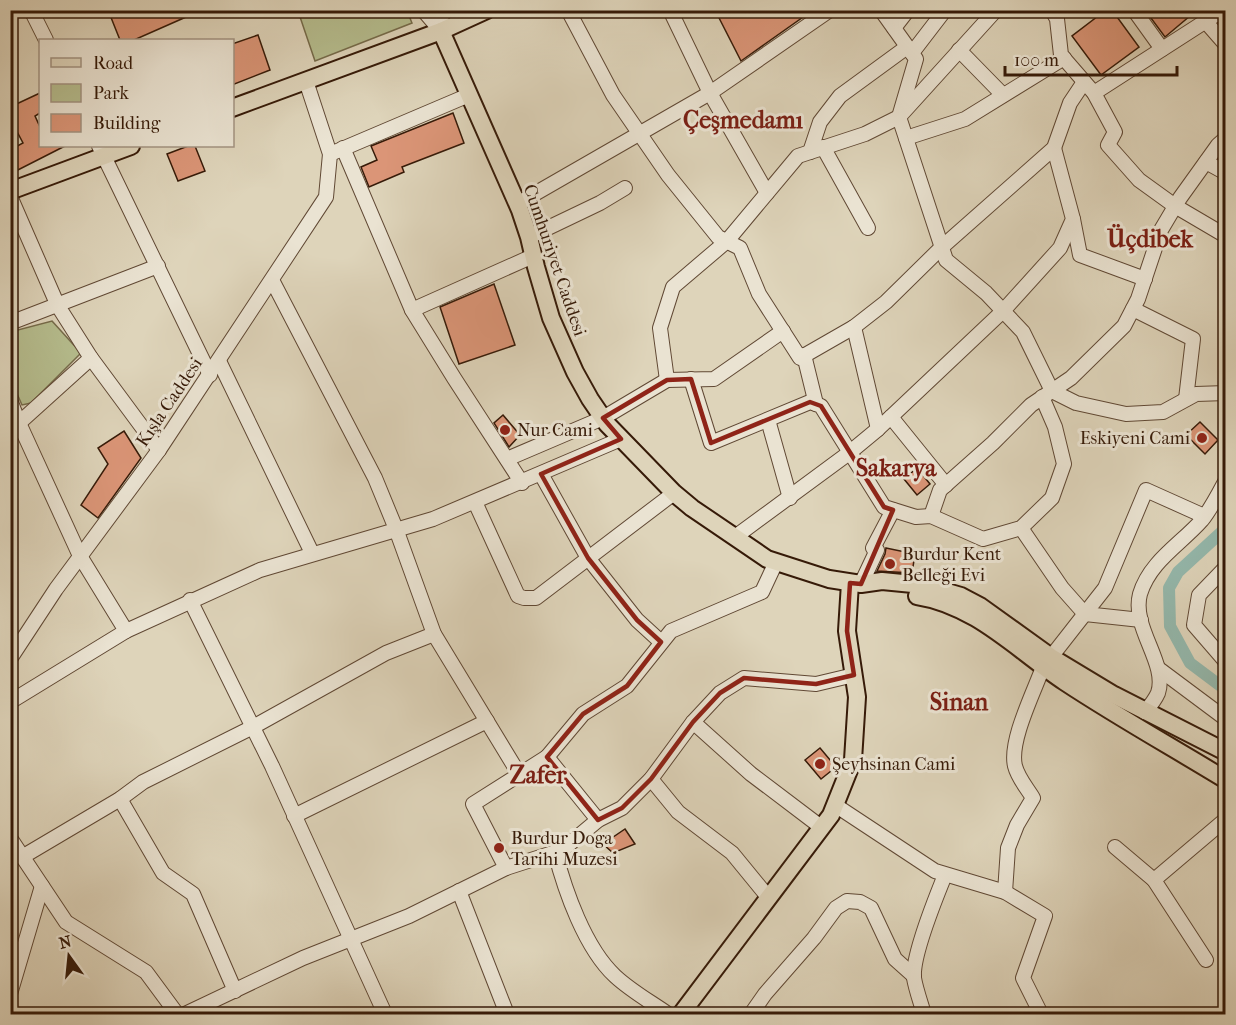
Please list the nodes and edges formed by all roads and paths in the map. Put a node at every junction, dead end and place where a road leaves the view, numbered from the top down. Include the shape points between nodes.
1 (31, 10) edge
2 (423, 10) edge
3 (442, 10) edge
4 (488, 10) edge
5 (568, 10) edge
6 (670, 10) edge
7 (830, 10) edge
8 (881, 10) edge
9 (908, 10) edge
10 (945, 10) edge
11 (996, 10) edge
12 (1052, 10) edge
13 (1134, 10) edge
14 (1223, 10) edge
15 (1205, 21) junction
16 (894, 28) junction
17 (441, 31) junction
18 (46, 39) edge
19 (1226, 45) edge
20 (1162, 49) junction
21 (910, 50) junction
22 (959, 50) junction
23 (1064, 58) junction
24 (306, 81) junction
25 (1089, 88) junction
26 (710, 93) junction
27 (470, 95) junction
28 (1004, 95) junction
29 (234, 107) edge
30 (899, 117) junction
31 (639, 134) junction
32 (906, 138) junction
33 (1226, 138) edge
34 (125, 147) edge
35 (823, 147) junction
36 (1054, 148) junction
37 (101, 151) edge
38 (336, 151) junction
39 (810, 152) junction
40 (1206, 162) junction
41 (1226, 173) edge
42 (625, 188) dead end
43 (767, 193) junction
44 (10, 194) edge
45 (517, 204) junction
46 (1175, 206) junction
47 (1073, 219) junction
48 (868, 228) dead end
49 (1226, 236) edge
50 (529, 237) junction
51 (727, 241) junction
52 (942, 247) junction
53 (533, 256) junction
54 (158, 266) junction
55 (1145, 279) junction
56 (272, 280) junction
57 (58, 306) junction
58 (1133, 309) junction
59 (412, 310) junction
60 (1003, 311) junction
61 (10, 322) edge
62 (854, 327) junction
63 (783, 331) junction
64 (804, 355) junction
65 (91, 358) junction
66 (219, 361) junction
67 (210, 375) junction
68 (691, 379) junction
69 (667, 380) junction
70 (1226, 393) edge
71 (1047, 394) junction
72 (1186, 399) junction
73 (10, 400) edge
74 (816, 404) junction
75 (891, 417) junction
76 (603, 418) junction
77 (768, 420) junction
78 (15, 425) edge
79 (878, 429) junction
80 (621, 439) junction
81 (159, 450) junction
82 (849, 453) junction
83 (507, 459) junction
84 (541, 474) junction
85 (1226, 480) edge
86 (522, 483) junction
87 (946, 484) junction
88 (674, 493) junction
89 (790, 498) junction
90 (475, 502) junction
91 (893, 510) junction
92 (932, 516) junction
93 (1204, 516) junction
94 (1021, 528) junction
95 (396, 529) junction
96 (735, 537) junction
97 (312, 553) junction
98 (80, 556) junction
99 (588, 558) junction
100 (776, 562) junction
101 (1226, 567) edge
102 (855, 583) junction
103 (190, 600) junction
104 (1085, 614) junction
105 (1141, 620) junction
106 (126, 631) junction
107 (434, 634) junction
108 (662, 642) junction
109 (10, 659) edge
110 (1047, 662) junction
111 (1226, 662) edge
112 (1159, 669) junction
113 (854, 675) junction
114 (10, 702) edge
115 (1145, 712) junction
116 (1226, 719) edge
117 (487, 721) junction
118 (693, 722) junction
119 (253, 727) junction
120 (1226, 753) edge
121 (547, 757) junction
122 (519, 774) junction
123 (651, 779) junction
124 (1226, 780) edge
125 (120, 799) junction
126 (835, 805) junction
127 (294, 816) junction
128 (1226, 819) edge
129 (598, 820) junction
130 (821, 827) junction
131 (10, 838) edge
132 (1115, 847) dead end
133 (555, 852) junction
134 (22, 857) junction
135 (506, 868) junction
136 (945, 875) junction
137 (1154, 880) junction
138 (42, 886) junction
139 (459, 891) junction
140 (1005, 892) junction
141 (768, 897) junction
142 (351, 939) junction
143 (1206, 960) dead end
144 (914, 976) junction
145 (235, 991) junction
146 (10, 994) edge
147 (177, 1014) edge
148 (185, 1014) edge
149 (385, 1014) edge
150 (507, 1014) edge
151 (668, 1014) edge
152 (681, 1014) edge
153 (751, 1014) edge
154 (924, 1014) edge
155 (1041, 1014) edge

1 - 18 street
2 - 17 street
3 - 17 street
4 - 17 main road
5 - 31 street via 613,95
6 - 26 street
7 - 26 street
8 - 16 street
9 - 16 street
10 - 21 street
11 - 22 street
12 - 23 street
13 - 20 street
14 - 15 street
15 - 19 street
15 - 20 street
16 - 21 street
17 - 24 main road
17 - 27 main road, Cumhuriyet Caddesi
20 - 25 street
21 - 30 street via 916,59
21 - 39 street via 840,96 820,122
22 - 28 street
22 - 30 street
23 - 25 street
23 - 28 street
24 - 29 main road
24 - 38 street
25 - 36 street via 1070,103
25 - 46 street via 1115,132 1108,144 1139,180
26 - 31 street
26 - 43 street
27 - 38 street
27 - 45 main road, Cumhuriyet Caddesi
28 - 32 street via 965,119
30 - 32 street
30 - 35 street via 865,134
31 - 45 street
31 - 51 street via 718,237
32 - 52 street
33 - 40 street
34 - 37 main road
35 - 39 street
35 - 48 street
36 - 47 street
36 - 52 street
37 - 44 main road
37 - 54 street
38 - 56 street, Kışla Caddesi via 326,197
38 - 59 street
39 - 43 street via 798,156
40 - 41 street
40 - 46 street
42 - 50 street
43 - 51 street
44 - 57 street
45 - 50 main road, Cumhuriyet Caddesi
46 - 49 street
46 - 55 street via 1161,230
47 - 55 street via 1080,255
47 - 60 street via 1060,248
50 - 53 main road, Cumhuriyet Caddesi
51 - 63 street via 740,248 759,294
51 - 69 street via 673,287 660,328
52 - 60 street via 946,260
52 - 62 street via 886,302
53 - 59 street
53 - 76 main road, Cumhuriyet Caddesi via 562,344
54 - 57 street
54 - 67 street
55 - 58 street
56 - 66 street, Kışla Caddesi
56 - 95 street via 375,478
57 - 61 street
57 - 65 street
58 - 71 street via 1124,326 1071,378
58 - 72 street via 1193,339
59 - 83 street
60 - 71 street via 1023,332
60 - 75 street
62 - 64 street
62 - 79 street
63 - 64 street via 800,358
63 - 68 street via 714,379
64 - 74 street
65 - 78 street
65 - 81 street
66 - 67 street, Kışla Caddesi
66 - 97 street
67 - 81 street, Kışla Caddesi
68 - 69 street
68 - 77 street via 711,443
69 - 76 street
70 - 72 street via 1196,394
71 - 72 street via 1126,414 1163,412
71 - 87 street
71 - 94 street via 1064,464 1052,498
73 - 78 street
74 - 77 street via 810,402
74 - 82 street
75 - 79 street
75 - 87 street
76 - 80 main road, Cumhuriyet Caddesi
76 - 83 street
77 - 89 street
78 - 98 street
79 - 82 street
80 - 84 street
80 - 88 main road, Cumhuriyet Caddesi
81 - 98 street, Kışla Caddesi
82 - 89 street
82 - 91 street via 884,507
83 - 86 street
84 - 86 street
84 - 99 street
85 - 93 street
86 - 90 street
87 - 92 street via 940,490
88 - 96 main road, Cumhuriyet Caddesi
88 - 99 street
89 - 96 street
90 - 95 street
90 - 99 street via 518,596 536,598
91 - 92 street via 916,517
91 - 102 street via 873,548 877,550
92 - 94 street via 983,539
93 - 104 street via 1146,490 1105,588
93 - 105 street via 1153,569 1140,595
94 - 104 street
95 - 97 street
95 - 107 street
96 - 100 main road, Cumhuriyet Caddesi
97 - 103 street
98 - 106 street
98 - 109 street, Kışla Caddesi
99 - 108 street via 637,620
100 - 102 main road, Cumhuriyet Caddesi
100 - 108 street via 762,592 670,631
101 - 111 street via 1199,595 1194,625
102 - 110 main road, Cumhuriyet Caddesi via 923,585 961,596 980,606
102 - 113 main road via 847,631
103 - 106 street
103 - 119 street
104 - 105 street
104 - 110 street
105 - 112 street via 1146,643
106 - 114 street
107 - 117 street
107 - 119 street via 386,653
108 - 121 street via 627,686 583,714
110 - 115 main road
110 - 124 main road via 1088,697
110 - 140 street via 1015,744 1018,775 1034,798 1008,848
112 - 115 street via 1158,691
112 - 116 street
113 - 118 street via 816,684 744,678 720,693
113 - 126 main road via 857,697 853,760
115 - 120 main road
117 - 122 street
117 - 127 street
118 - 123 street
118 - 130 street via 751,774
119 - 125 street via 143,782
119 - 127 street
121 - 122 street
121 - 129 street
122 - 135 street via 473,804
123 - 129 street via 621,808
123 - 141 street via 678,812 732,853
125 - 134 street
125 - 145 street via 163,873 193,894
126 - 130 main road
126 - 136 street
127 - 142 street
128 - 137 street
129 - 133 street
130 - 141 main road
131 - 134 street
132 - 137 street
133 - 135 street
133 - 151 street via 565,888 594,948 615,976
134 - 138 street
135 - 139 street
136 - 140 street
136 - 144 street via 926,924
137 - 143 street
138 - 146 street
138 - 147 street via 66,922 146,972
139 - 142 street
139 - 150 street
140 - 155 street via 1045,916 1023,978
141 - 152 main road
142 - 145 street
142 - 149 street
144 - 153 street via 895,959 871,908 860,902 847,902 836,908
144 - 154 street
145 - 148 street

